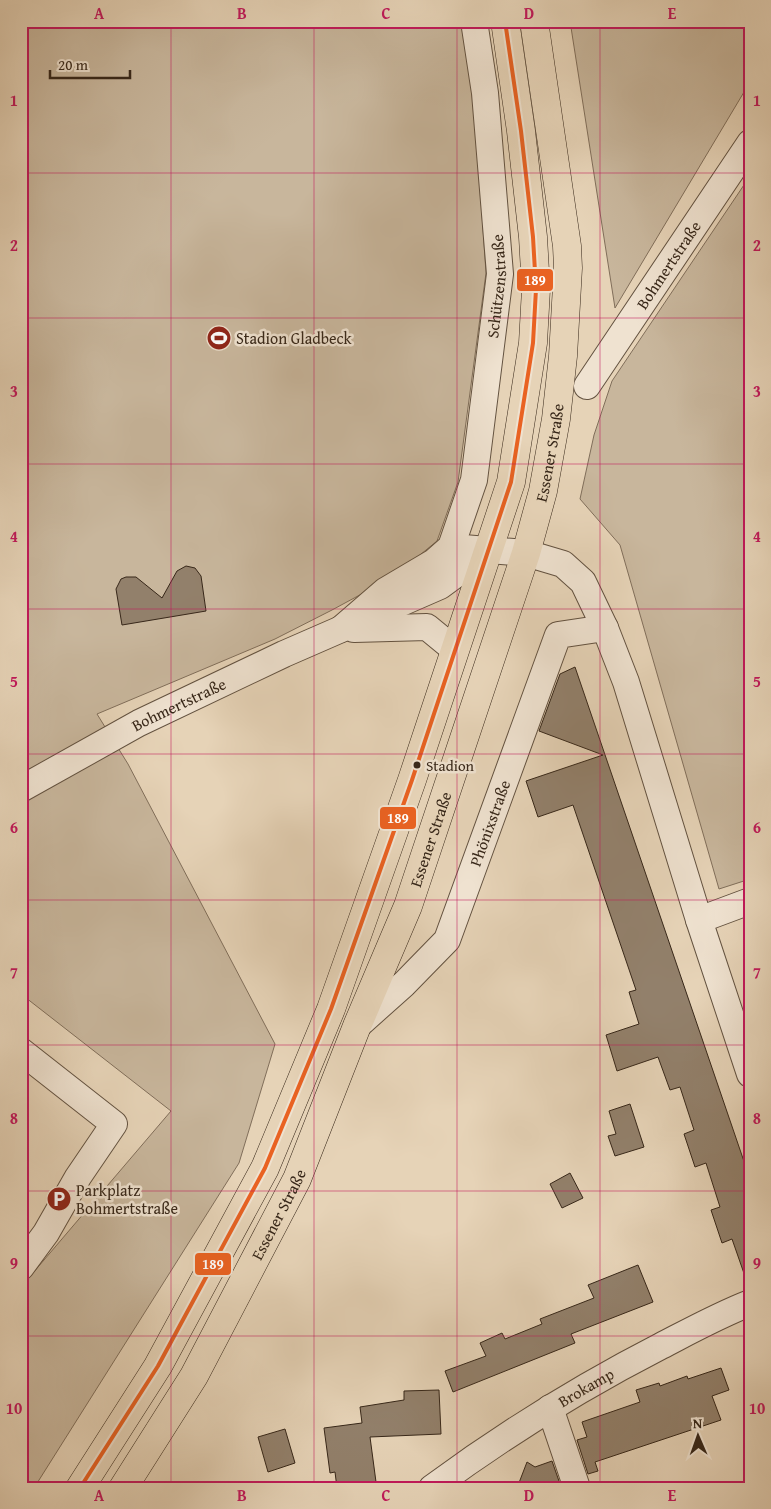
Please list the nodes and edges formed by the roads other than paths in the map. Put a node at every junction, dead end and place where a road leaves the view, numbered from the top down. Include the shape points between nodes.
1 (474, 21) edge
2 (505, 21) edge
3 (534, 21) edge
4 (750, 143) edge
5 (587, 386) dead end
6 (451, 546) junction
7 (489, 550) junction
8 (526, 553) junction
9 (605, 628) junction
10 (341, 629) junction
11 (455, 650) junction
12 (21, 789) edge
13 (750, 901) edge
14 (699, 920) junction
15 (357, 1026) junction
16 (21, 1050) edge
17 (750, 1074) edge
18 (21, 1267) edge
19 (750, 1303) edge
20 (550, 1408) junction
21 (80, 1488) edge
22 (123, 1488) edge
23 (432, 1488) edge
24 (577, 1488) edge

1 - 6 street, Schützenstraße via 485,93 500,274 474,480
2 - 7 main road, Essener Straße via 521,131 536,289 533,343 511,482
3 - 8 main road, Essener Straße via 568,268 556,419 543,491
4 - 5 street, Bohmertstraße
6 - 7 street
6 - 10 street, Bohmertstraße via 434,562 385,591
7 - 8 street
7 - 10 street, Bohmertstraße via 440,586
7 - 11 main road, Essener Straße
8 - 9 street via 563,564 574,573 583,582
8 - 15 main road, Essener Straße via 408,906
9 - 14 street via 626,682
9 - 15 street, Phönixstraße via 558,635 447,940
10 - 11 street, Bohmertstraße via 427,627
10 - 12 street, Bohmertstraße via 139,723
11 - 21 main road, Essener Straße via 331,1009 265,1168 158,1366
13 - 14 street
14 - 17 street
15 - 22 main road, Essener Straße via 293,1188 194,1376
16 - 18 street via 114,1124
19 - 20 street, Brokamp via 635,1359
20 - 23 street, Brokamp via 477,1454
20 - 24 street

